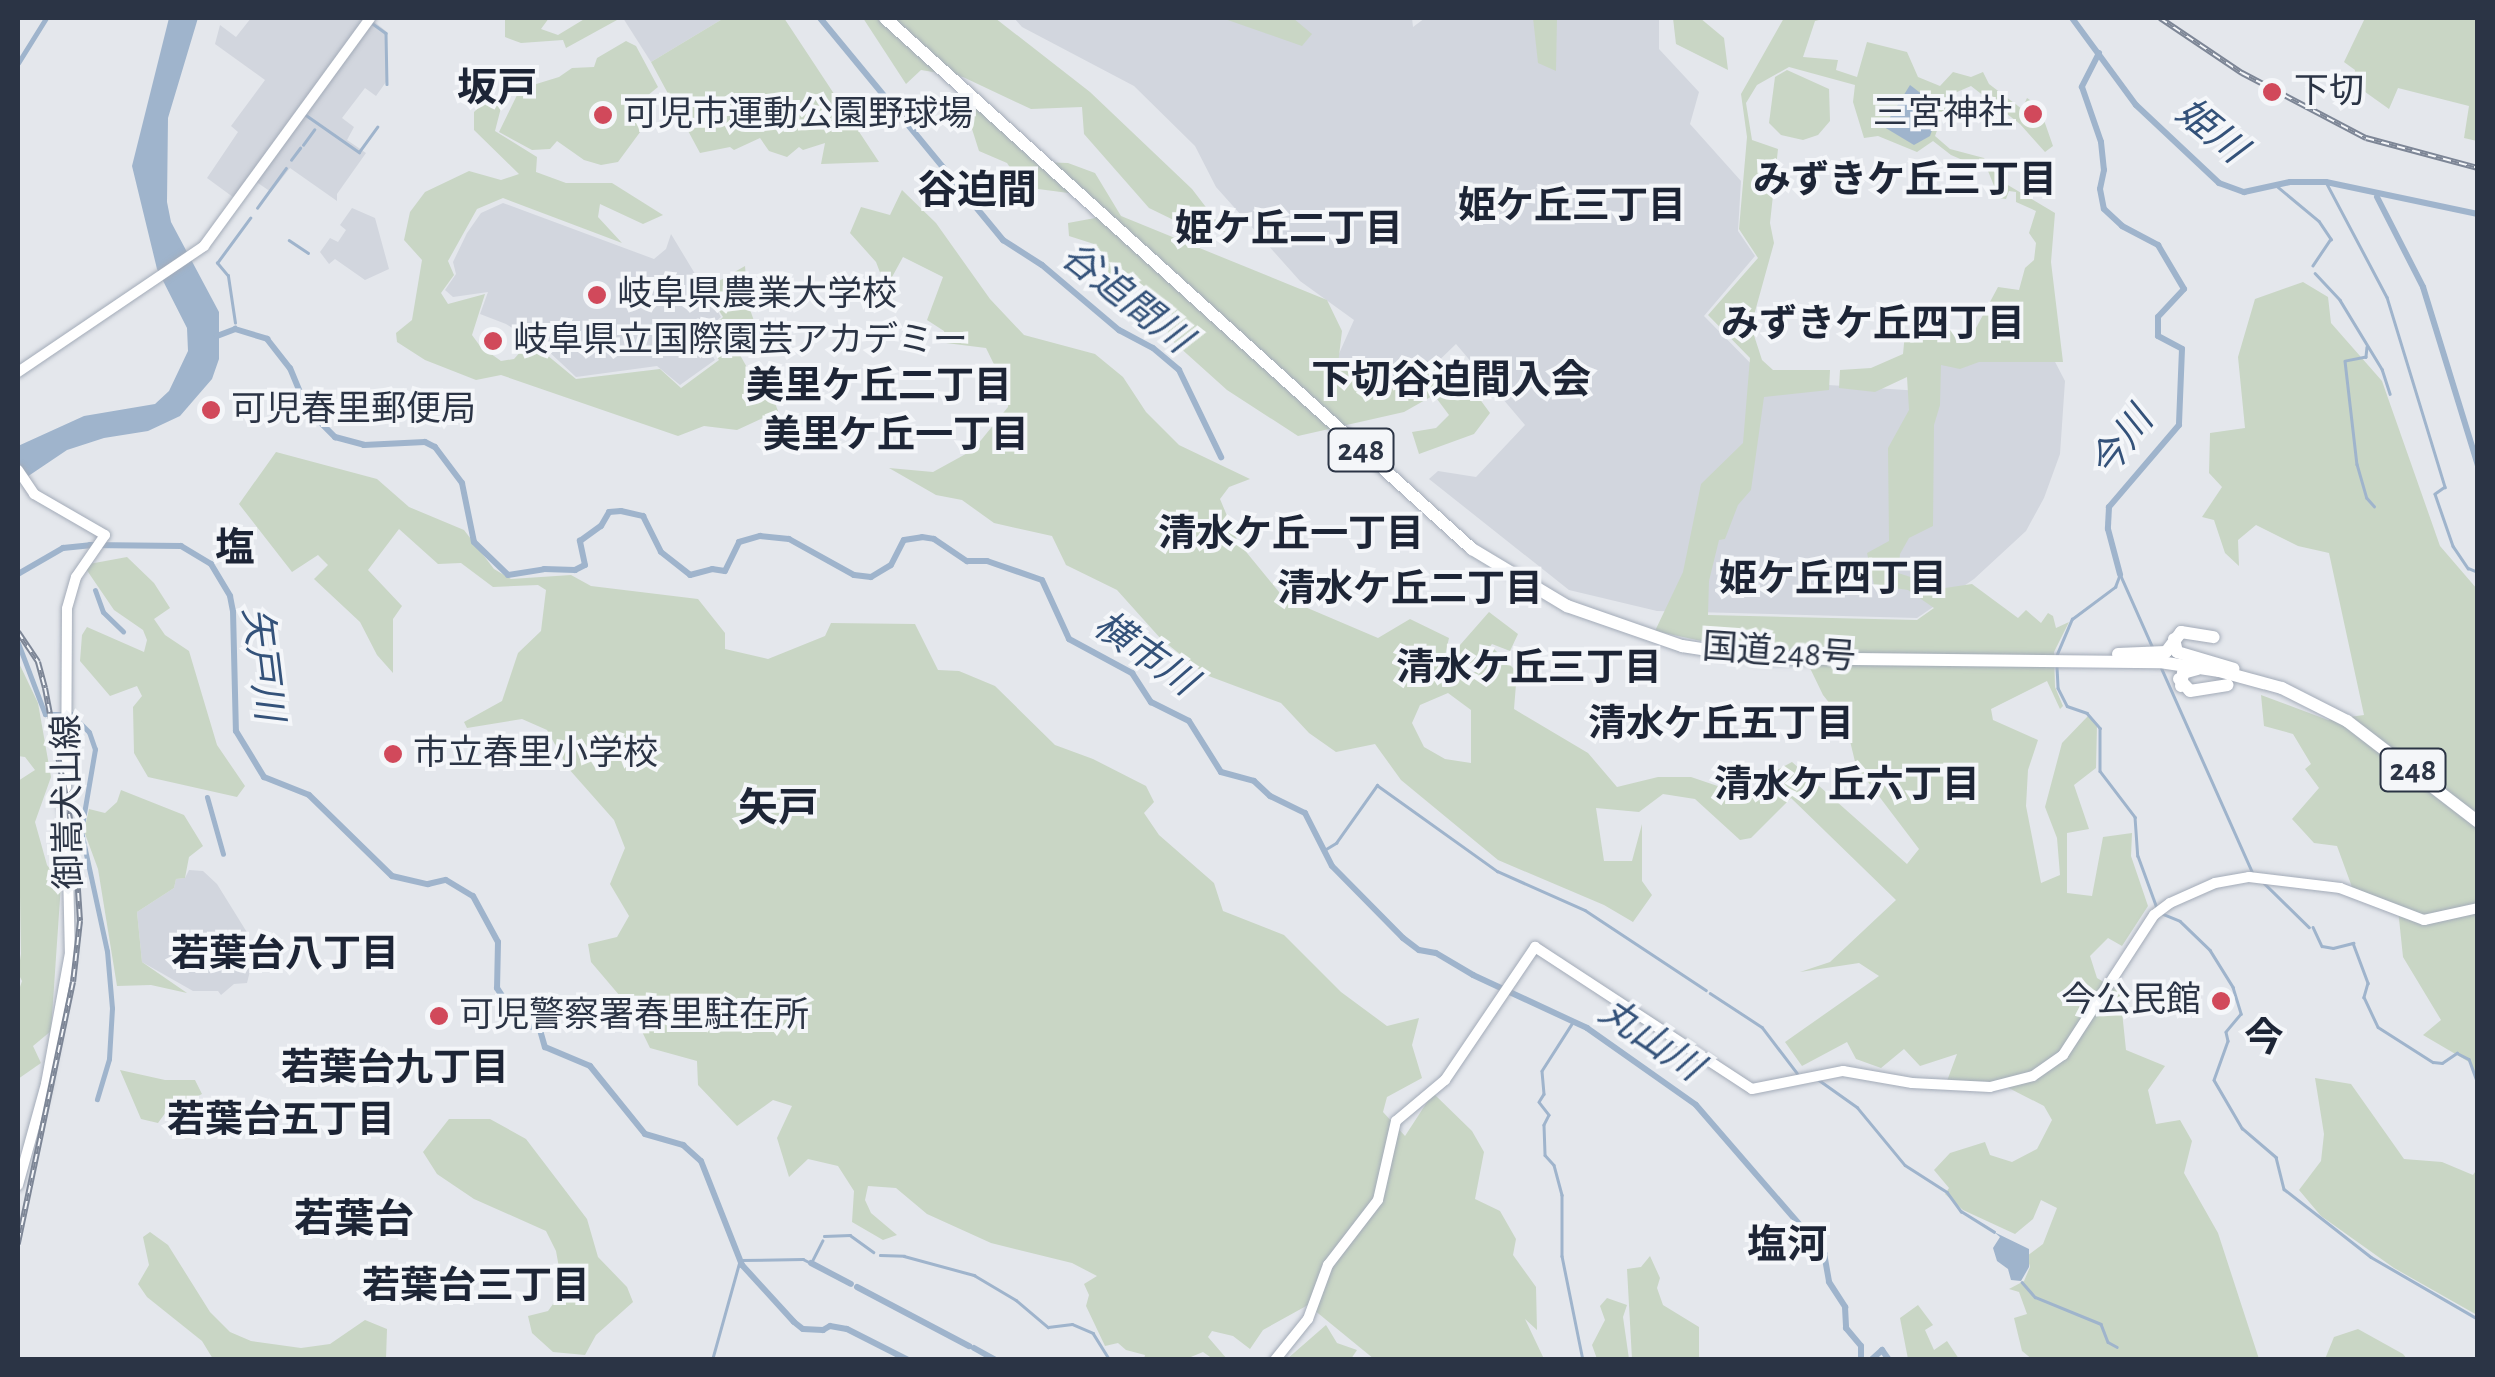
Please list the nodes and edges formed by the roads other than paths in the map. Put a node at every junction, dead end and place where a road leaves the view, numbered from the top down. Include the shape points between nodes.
1 (884, 18) edge
2 (369, 19) edge
3 (18, 372) edge
4 (18, 470) edge
5 (2214, 637) dead end
6 (2174, 640) junction
7 (2052, 658) junction
8 (2157, 660) junction
9 (2224, 670) junction
10 (2181, 686) junction
11 (2478, 819) edge
12 (2478, 908) edge
13 (18, 1185) edge
14 (1275, 1360) edge

1 - 7 highway, 国道248号 / 248 via 1422,506 1518,580 1608,624 1692,649 1760,658
2 - 3 main road via 192,256
4 - 13 main road, 御嵩犬山線 via 34,494 105,535 76,577 68,609 61,796 70,953 46,1084
5 - 6 highway via 2181,632
6 - 8 highway
6 - 9 highway via 2178,652
7 - 8 highway, 国道248号 / 248
7 - 8 highway, 国道248号 / 248
8 - 9 highway, 国道248号 / 248
8 - 10 highway via 2175,670
9 - 10 highway via 2198,692
9 - 10 highway via 2186,671
9 - 11 highway, 国道248号 / 248 via 2278,687 2372,737
9 - 11 highway, 国道248号 / 248 via 2284,684 2350,716
12 - 14 main road via 2424,920 2340,888 2249,878 2215,883 2159,911 2069,1049 2032,1076 2002,1086 1912,1084 1843,1071 1752,1089 1535,946 1445,1080 1396,1121 1378,1200 1328,1264 1308,1320

